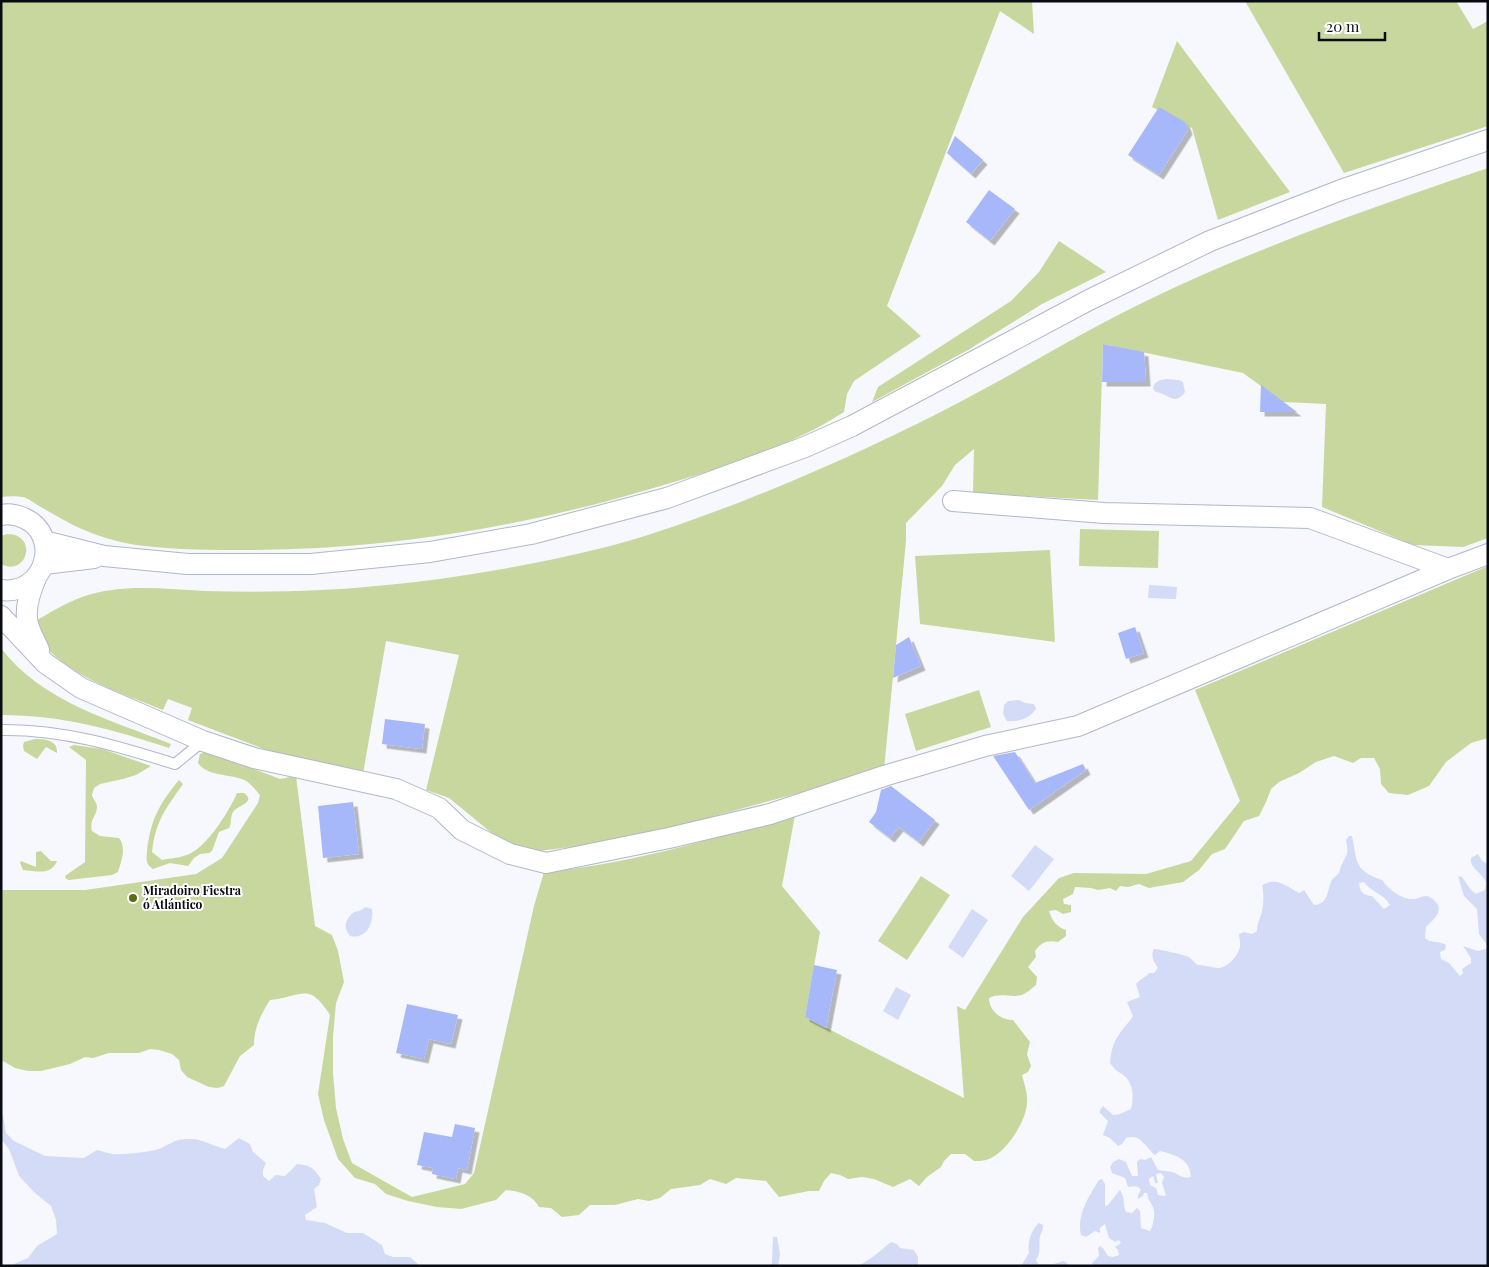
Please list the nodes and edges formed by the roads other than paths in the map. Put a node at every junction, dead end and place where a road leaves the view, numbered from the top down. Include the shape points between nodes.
1 (1488, 140) edge
2 (953, 501) dead end
3 (1, 515) edge
4 (44, 541) junction
5 (1488, 554) edge
6 (104, 556) junction
7 (1448, 569) junction
8 (40, 571) junction
9 (1, 590) edge
10 (1, 616) edge
11 (45, 663) junction
12 (1, 730) edge
13 (204, 741) junction

1 - 6 street via 1341,190 1210,241 1089,300 852,426 806,447 667,498 532,534 430,552 311,564 188,564
2 - 7 street via 1104,514 1310,518
3 - 4 street via 17,515 29,520
4 - 6 street
4 - 8 street via 46,553
5 - 7 street
6 - 8 street
7 - 13 street via 1078,726 985,746 770,814 546,864 510,854 462,830 438,808 396,789 254,758
8 - 9 street via 27,586
8 - 11 street via 29,594 27,608 28,624
10 - 11 street
11 - 13 street via 81,688
12 - 13 lane via 68,735 115,745 175,764

